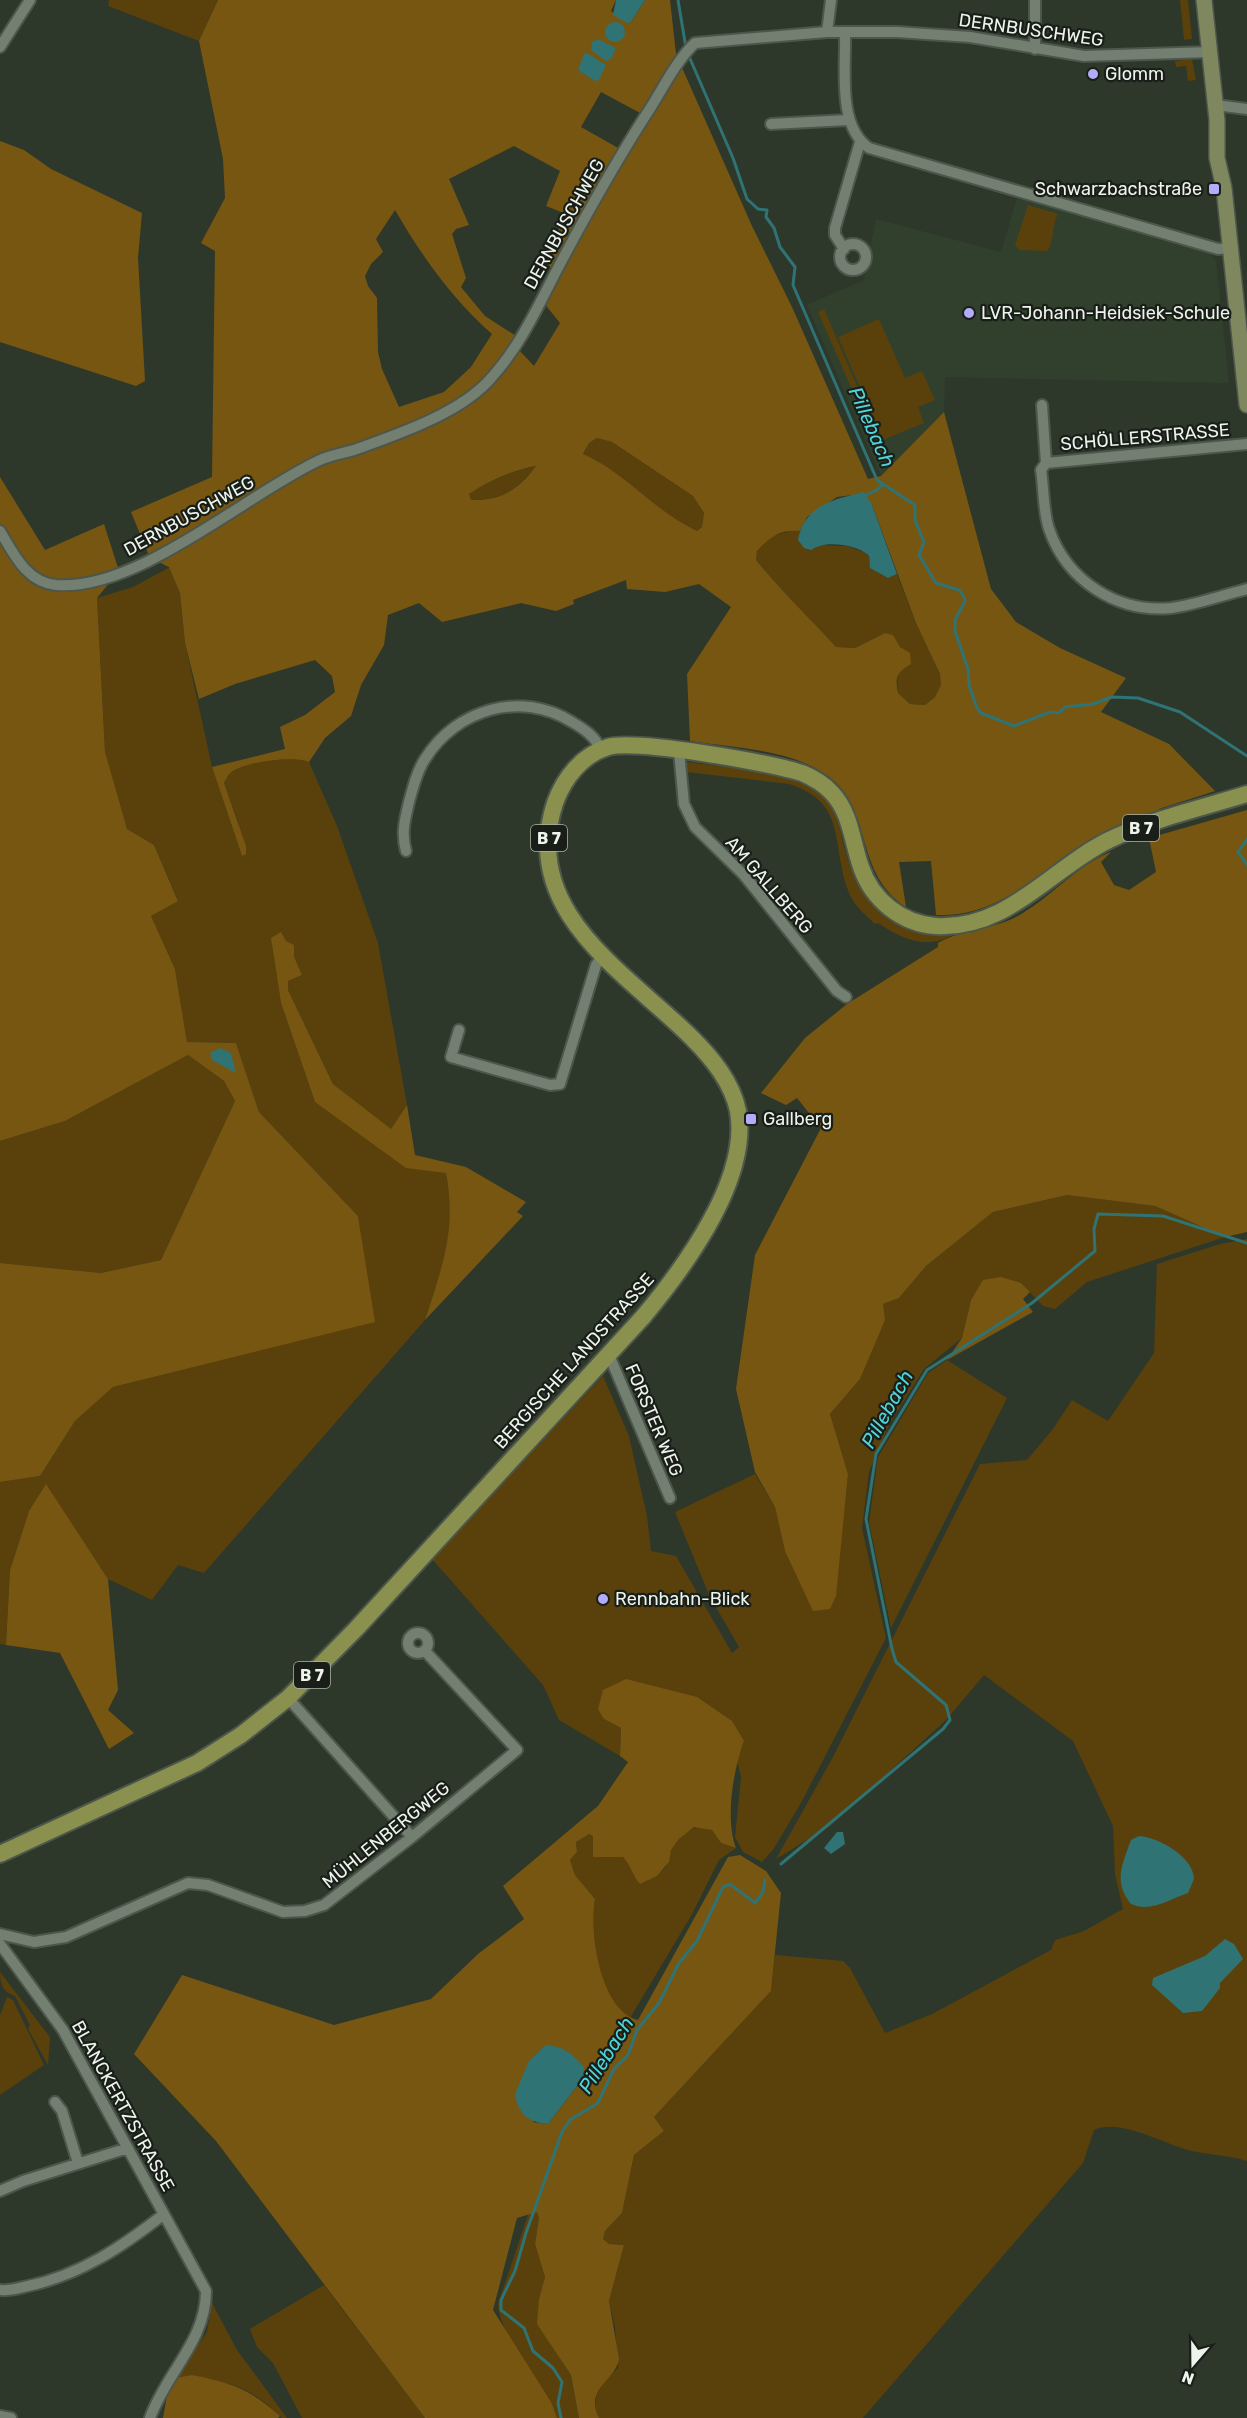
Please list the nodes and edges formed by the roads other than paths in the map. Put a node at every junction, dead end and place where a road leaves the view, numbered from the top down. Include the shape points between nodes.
1 (30, 0) edge
2 (831, 0) edge
3 (1035, 0) edge
4 (1204, 0) edge
5 (827, 32) junction
6 (845, 34) junction
7 (0, 47) edge
8 (1035, 49) junction
9 (1210, 52) junction
10 (1247, 109) edge
11 (1217, 113) junction
12 (848, 120) junction
13 (771, 124) dead end
14 (860, 142) junction
15 (1230, 248) junction
16 (843, 249) dead end
17 (1042, 405) dead end
18 (1247, 405) edge
19 (1247, 444) edge
20 (1046, 463) junction
21 (0, 531) edge
22 (1247, 588) edge
23 (601, 750) junction
24 (679, 751) junction
25 (1247, 794) edge
26 (406, 851) dead end
27 (602, 957) junction
28 (846, 997) dead end
29 (459, 1029) dead end
30 (609, 1355) junction
31 (670, 1497) dead end
32 (425, 1651) dead end
33 (288, 1698) junction
34 (412, 1837) junction
35 (0, 1854) edge
36 (0, 1934) edge
37 (0, 1944) edge
38 (55, 2102) dead end
39 (128, 2148) junction
40 (78, 2163) junction
41 (0, 2191) edge
42 (164, 2214) junction
43 (0, 2290) edge
44 (0, 2416) edge
45 (11, 2418) edge
46 (150, 2418) edge

1 - 7 street
2 - 5 street
3 - 8 street
4 - 9 main road
5 - 6 street, DERNBUSCHWEG
5 - 21 street, DERNBUSCHWEG via 700,42 691,47 623,150 511,354 486,385 458,405 357,449 320,460 163,553 120,573 91,581 60,585 33,578
6 - 8 street, DERNBUSCHWEG via 943,35
6 - 12 street
8 - 9 street, DERNBUSCHWEG via 1105,57
9 - 11 main road
10 - 11 street
11 - 15 main road via 1217,158
12 - 13 street
12 - 14 street
14 - 15 street via 881,152 1214,248
14 - 16 street via 835,228
15 - 18 main road
17 - 20 street
19 - 20 street, SCHÖLLERSTRASSE
20 - 22 street via 1041,470 1048,526 1076,573 1098,592 1126,604 1173,608
23 - 24 main road, BERGISCHE LANDSTRASSE / B 7 via 634,744
23 - 26 street via 597,741 577,725 543,710 511,706 470,717 444,734 423,761 403,827
23 - 27 main road, BERGISCHE LANDSTRASSE / B 7 via 578,765 565,781 553,811 549,845 551,870 563,905
24 - 25 main road, BERGISCHE LANDSTRASSE / B 7 via 787,769 821,783 841,803 860,866 877,897 910,920 937,926 967,924 992,916 1026,898 1106,842
24 - 28 street, AM GALLBERG via 684,804 694,827 744,875 837,991
27 - 29 street via 596,965 560,1084 550,1085 451,1057
27 - 30 main road, BERGISCHE LANDSTRASSE / B 7 via 711,1058 735,1099 739,1132 728,1183 698,1239 662,1294
30 - 31 street, FORSTER WEG
30 - 33 main road, BERGISCHE LANDSTRASSE / B 7
32 - 34 street, MÜHLENBERGWEG via 517,1750
33 - 34 street
33 - 35 main road, BERGISCHE LANDSTRASSE / B 7 via 241,1736 197,1763
34 - 36 street, MÜHLENBERGWEG via 324,1905 306,1911 271,1909 208,1885 188,1884 66,1937 34,1942
37 - 39 street, BLANCKERTZSTRASSE via 63,2030
38 - 40 street via 62,2111
39 - 40 street
39 - 42 street, BLANCKERTZSTRASSE
40 - 41 street
42 - 43 street via 106,2256 71,2274
42 - 46 street, BLANCKERTZSTRASSE via 206,2291 205,2317 198,2335 162,2389
44 - 45 street

